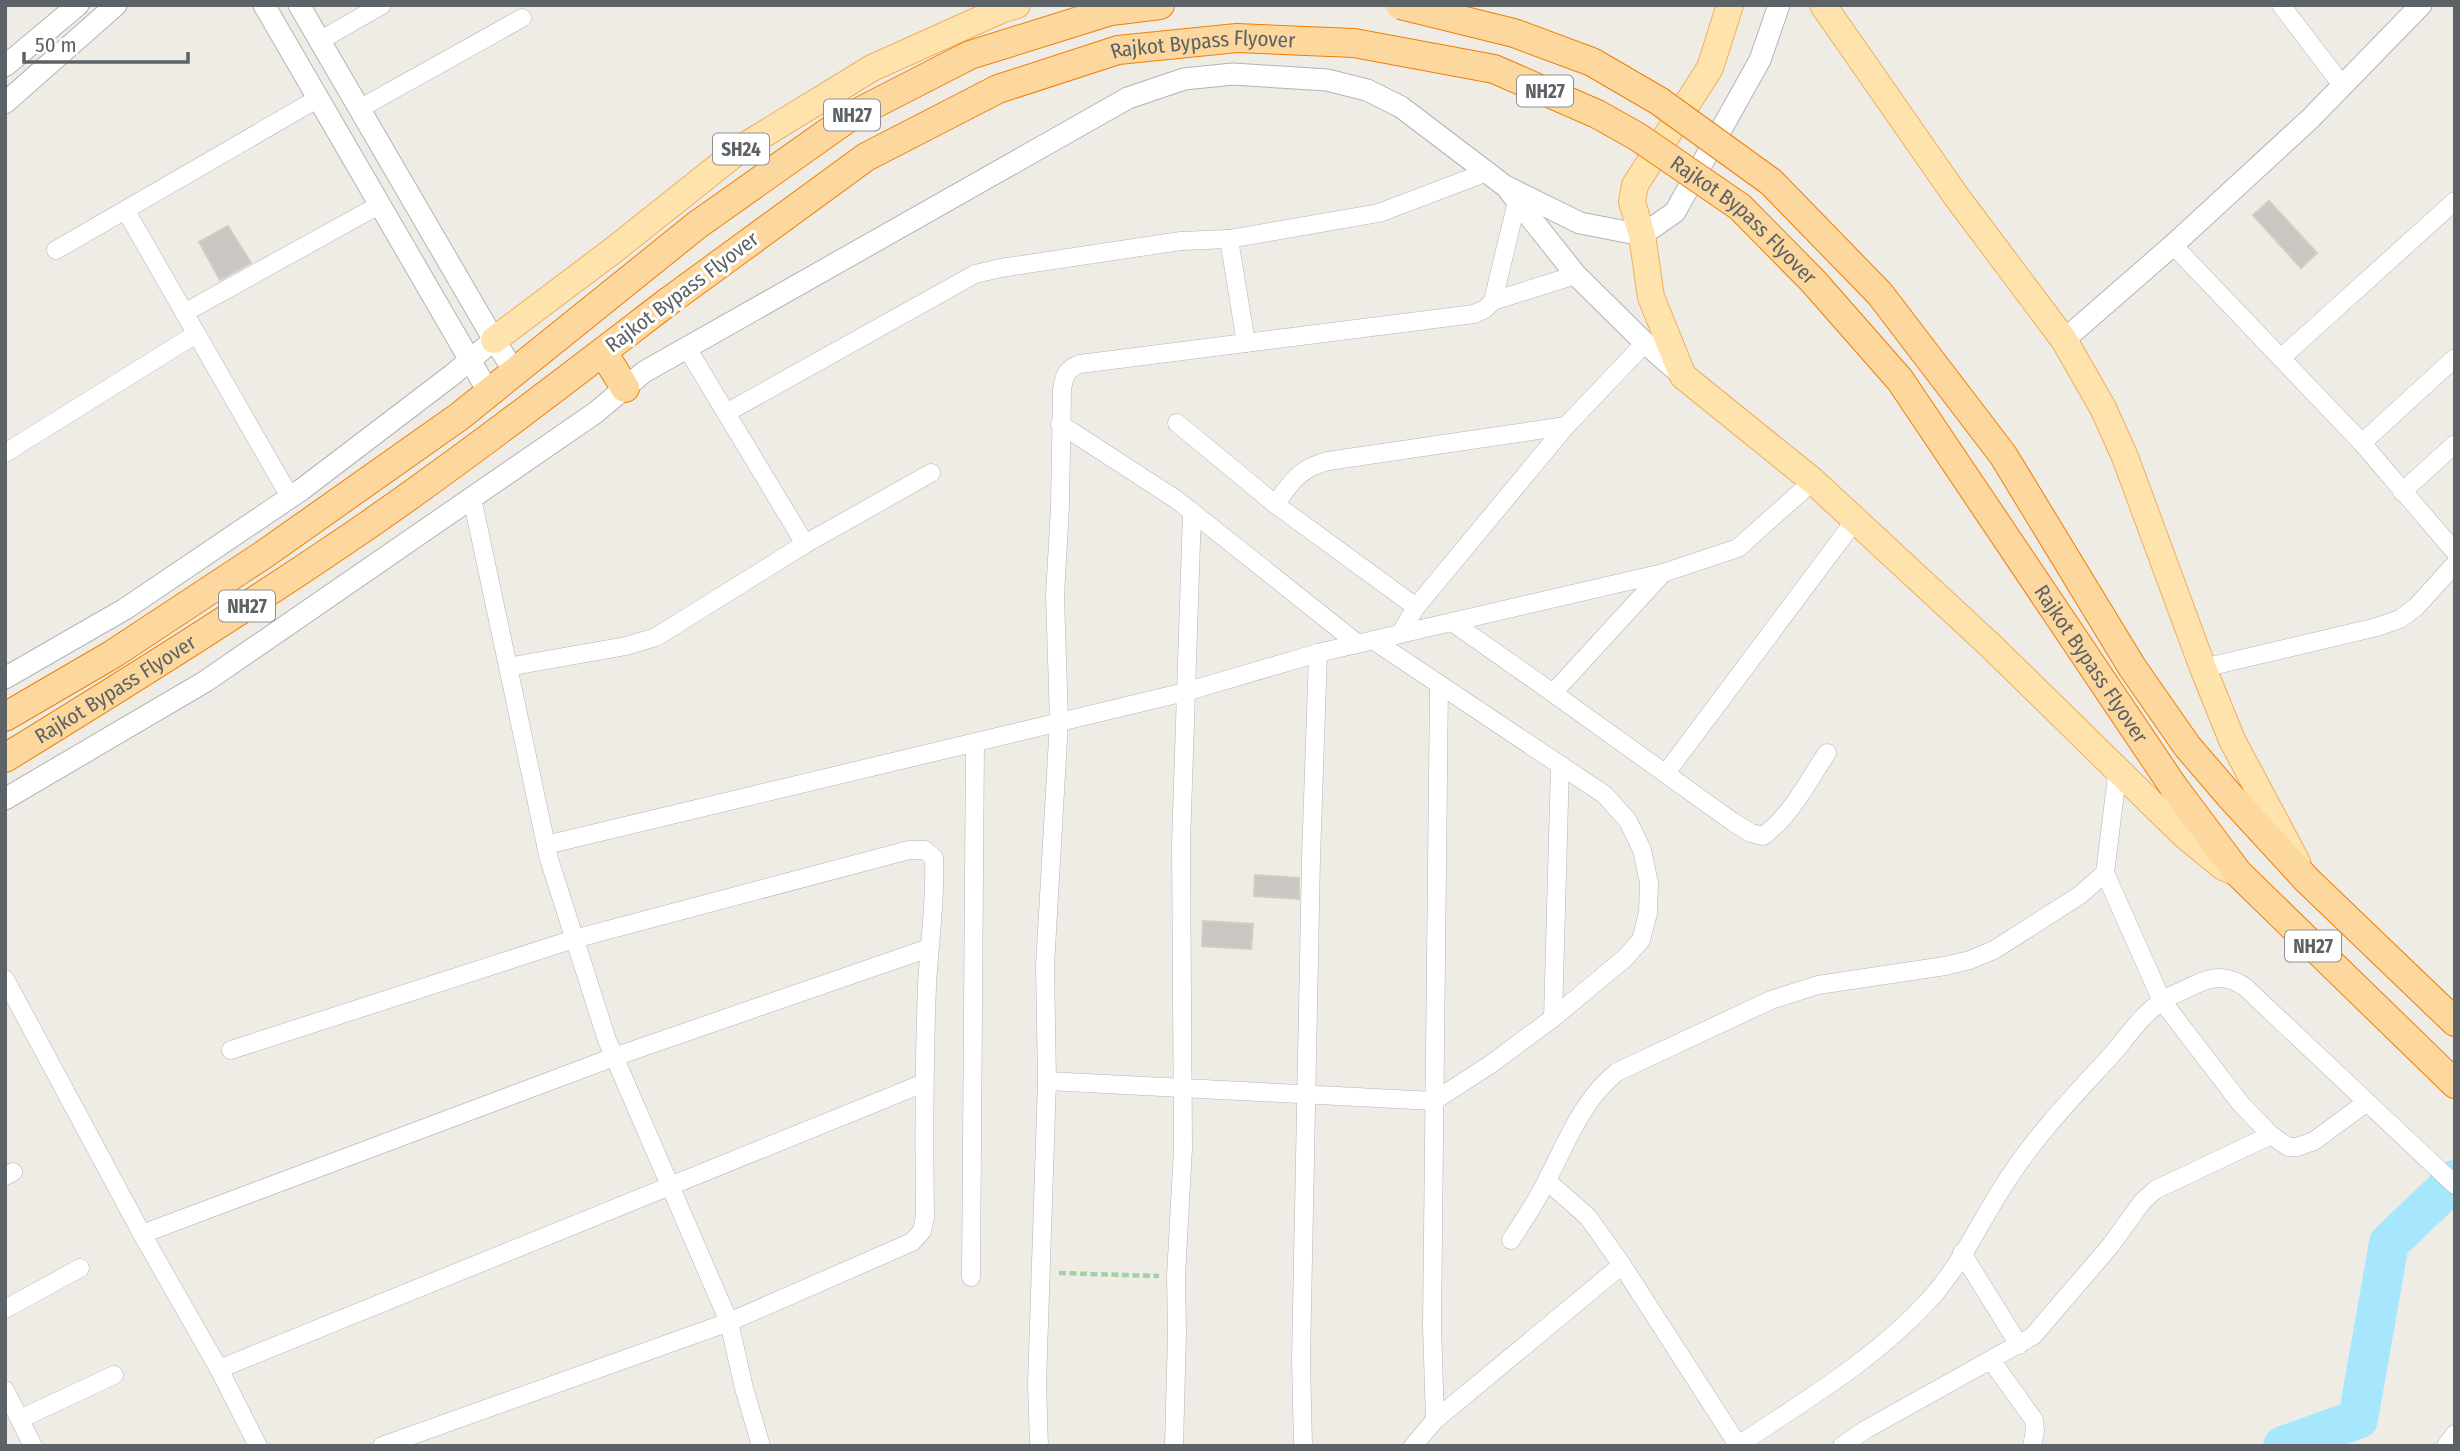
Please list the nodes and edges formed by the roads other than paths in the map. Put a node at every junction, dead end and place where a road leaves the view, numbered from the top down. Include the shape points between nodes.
1 (78, 5) edge
2 (116, 5) edge
3 (264, 5) edge
4 (299, 5) edge
5 (382, 5) edge
6 (1017, 5) edge
7 (1160, 5) edge
8 (1400, 5) edge
9 (1730, 5) edge
10 (1779, 5) edge
11 (1824, 5) edge
12 (2281, 5) edge
13 (2421, 5) edge
14 (522, 18) dead end
15 (319, 41) junction
16 (5, 66) edge
17 (2342, 85) junction
18 (317, 99) junction
19 (5, 103) edge
20 (359, 109) junction
21 (1487, 172) junction
22 (1511, 193) junction
23 (2455, 201) edge
24 (379, 205) junction
25 (126, 211) junction
26 (1642, 234) junction
27 (1229, 239) junction
28 (2173, 245) junction
29 (56, 250) dead end
30 (1576, 275) junction
31 (1493, 301) junction
32 (184, 313) junction
33 (196, 334) junction
34 (494, 340) junction
35 (2064, 340) junction
36 (1645, 343) junction
37 (1246, 344) junction
38 (687, 348) junction
39 (603, 352) junction
40 (2281, 358) junction
41 (2455, 358) edge
42 (471, 360) junction
43 (515, 372) junction
44 (1683, 376) junction
45 (625, 388) junction
46 (489, 393) junction
47 (726, 413) junction
48 (1177, 423) dead end
49 (1060, 424) junction
50 (1566, 426) junction
51 (2361, 443) junction
52 (2455, 444) edge
53 (5, 453) edge
54 (931, 473) dead end
55 (1813, 481) junction
56 (2402, 492) junction
57 (290, 497) junction
58 (472, 498) junction
59 (1275, 504) junction
60 (1192, 512) junction
61 (1856, 519) junction
62 (805, 544) junction
63 (2455, 552) edge
64 (2455, 564) edge
65 (1664, 573) junction
66 (1416, 607) junction
67 (1452, 622) junction
68 (1399, 634) junction
69 (1365, 642) junction
70 (1318, 653) junction
71 (508, 667) junction
72 (2203, 668) junction
73 (5, 678) edge
74 (1439, 684) junction
75 (1185, 692) junction
76 (1553, 693) junction
77 (5, 717) edge
78 (1059, 721) junction
79 (975, 741) junction
80 (1827, 753) dead end
81 (5, 758) edge
82 (1560, 765) junction
83 (2118, 768) junction
84 (1666, 773) junction
85 (5, 799) edge
86 (546, 845) junction
87 (2105, 873) junction
88 (2238, 873) junction
89 (2307, 880) junction
90 (574, 939) junction
91 (929, 948) junction
92 (5, 979) edge
93 (2162, 1001) junction
94 (1553, 1018) junction
95 (2455, 1022) edge
96 (231, 1050) dead end
97 (614, 1057) junction
98 (1047, 1081) junction
99 (923, 1083) junction
100 (2455, 1084) edge
101 (1183, 1087) junction
102 (1308, 1095) junction
103 (1434, 1101) junction
104 (2367, 1102) junction
105 (2271, 1135) junction
106 (1547, 1181) junction
107 (670, 1184) junction
108 (2455, 1185) edge
109 (142, 1234) junction
110 (1511, 1240) dead end
111 (1962, 1253) junction
112 (1622, 1265) junction
113 (80, 1268) dead end
114 (971, 1277) dead end
115 (5, 1308) edge
116 (729, 1322) junction
117 (2019, 1345) junction
118 (1991, 1360) junction
119 (219, 1369) junction
120 (114, 1375) dead end
121 (5, 1390) edge
122 (20, 1419) junction
123 (1435, 1420) junction
124 (2455, 1434) edge
125 (1737, 1445) edge
126 (33, 1446) edge
127 (258, 1446) edge
128 (382, 1446) edge
129 (761, 1446) edge
130 (1039, 1446) edge
131 (1174, 1446) edge
132 (1303, 1446) edge
133 (1413, 1446) edge
134 (1842, 1446) edge
135 (2032, 1446) edge
136 (2446, 1446) edge

1 - 16 street
2 - 19 street
3 - 18 street
4 - 15 street
5 - 15 street
6 - 34 main road, SH24 via 872,68 743,147
7 - 43 highway, Rajkot Bypass Flyover / NH27 via 1111,11 970,55 851,116 697,225
8 - 89 highway, Rajkot Bypass Flyover / NH27, bridge via 1514,33 1592,62 1659,101 1771,182 1880,294 2003,455 2132,667 2186,746
9 - 26 main road via 1710,68 1635,185 1632,202
10 - 26 street via 1760,60 1675,212
11 - 35 main road via 1955,196
12 - 17 street
13 - 17 street
14 - 20 street
15 - 20 street
17 - 28 street
18 - 24 street
18 - 25 street
20 - 34 street
21 - 22 street
21 - 27 street via 1379,213
21 - 38 street via 1401,107 1367,90 1327,80 1233,74 1184,79 1128,98
22 - 26 street via 1580,223
22 - 30 street
22 - 31 street
23 - 40 street
24 - 32 street
24 - 42 street
25 - 29 street
25 - 32 street
26 - 44 main road via 1651,297
27 - 37 street
27 - 47 street via 1181,241 975,274
28 - 35 street
28 - 40 street
30 - 31 street
30 - 36 street
31 - 37 street via 1474,314
32 - 33 street
33 - 53 street
33 - 57 street
34 - 42 street
34 - 43 street
35 - 72 main road via 2125,457
36 - 44 street
36 - 50 street
37 - 49 street via 1071,367 1065,374
38 - 45 street
38 - 47 street
39 - 45 highway
39 - 81 highway, Rajkot Bypass Flyover / NH27 via 370,523 192,643
39 - 88 highway, Rajkot Bypass Flyover / NH27, bridge via 866,157 998,89 1118,50 1237,38 1354,43 1494,69 1638,137 1740,207 1813,281 1900,380 2173,786
40 - 51 street
41 - 51 street
42 - 46 street
42 - 57 street
43 - 46 highway, NH27
44 - 55 main road
45 - 58 street
46 - 77 highway, Rajkot Bypass Flyover / NH27 via 267,553 113,654
47 - 62 street
48 - 59 street
49 - 60 street
49 - 78 street via 1055,596
50 - 59 street via 1328,461 1301,472
50 - 66 street
51 - 56 street
52 - 56 street
54 - 62 street
55 - 61 main road
55 - 65 street via 1738,548
56 - 63 street
57 - 73 street via 125,609
58 - 71 street
58 - 85 street via 206,681
59 - 66 street
60 - 69 street
60 - 75 street
61 - 83 main road
61 - 84 street
62 - 71 street via 656,637
64 - 72 street via 2400,619
65 - 67 street
65 - 76 street
66 - 68 street
67 - 68 street
67 - 76 street
68 - 69 street
69 - 70 street
69 - 74 street
70 - 75 street
70 - 102 street
71 - 86 street
72 - 89 main road via 2232,740
74 - 82 street
74 - 103 street
75 - 78 street
75 - 101 street
76 - 84 street
78 - 79 street
78 - 98 street via 1045,966
79 - 86 street
79 - 114 street
80 - 84 street via 1786,815 1763,835 1732,822
82 - 94 street
82 - 94 street via 1605,795 1628,821 1642,850 1649,883 1641,940
83 - 87 street
83 - 88 main road via 2192,842
86 - 90 street
87 - 93 street
87 - 106 street via 2059,909 1970,960 1796,991 1617,1072 1591,1098
88 - 100 highway, NH27
89 - 95 highway, NH27
90 - 91 street via 909,849 925,850 934,858
90 - 96 street
90 - 97 street
91 - 97 street
91 - 99 street
92 - 109 street
93 - 104 street via 2203,980 2234,979
93 - 105 street via 2241,1104
93 - 111 street via 2012,1171
94 - 103 street
97 - 107 street
97 - 109 street
98 - 101 street
98 - 130 street
99 - 107 street
99 - 116 street via 922,1231 912,1242
101 - 102 street
101 - 131 street
102 - 103 street
102 - 132 street
103 - 123 street
104 - 105 street via 2306,1144 2288,1147
104 - 108 street
105 - 117 street via 2155,1190 2043,1326
106 - 110 street
106 - 112 street via 1588,1217
107 - 116 street
107 - 119 street
109 - 119 street
111 - 117 street
111 - 125 street via 1932,1297 1883,1345
112 - 123 street
112 - 125 street
113 - 115 street
116 - 128 street
116 - 129 street
117 - 118 street
118 - 134 street
118 - 135 street via 2034,1420
119 - 127 street
120 - 122 street
121 - 122 street
122 - 126 street
123 - 133 street
124 - 136 street

